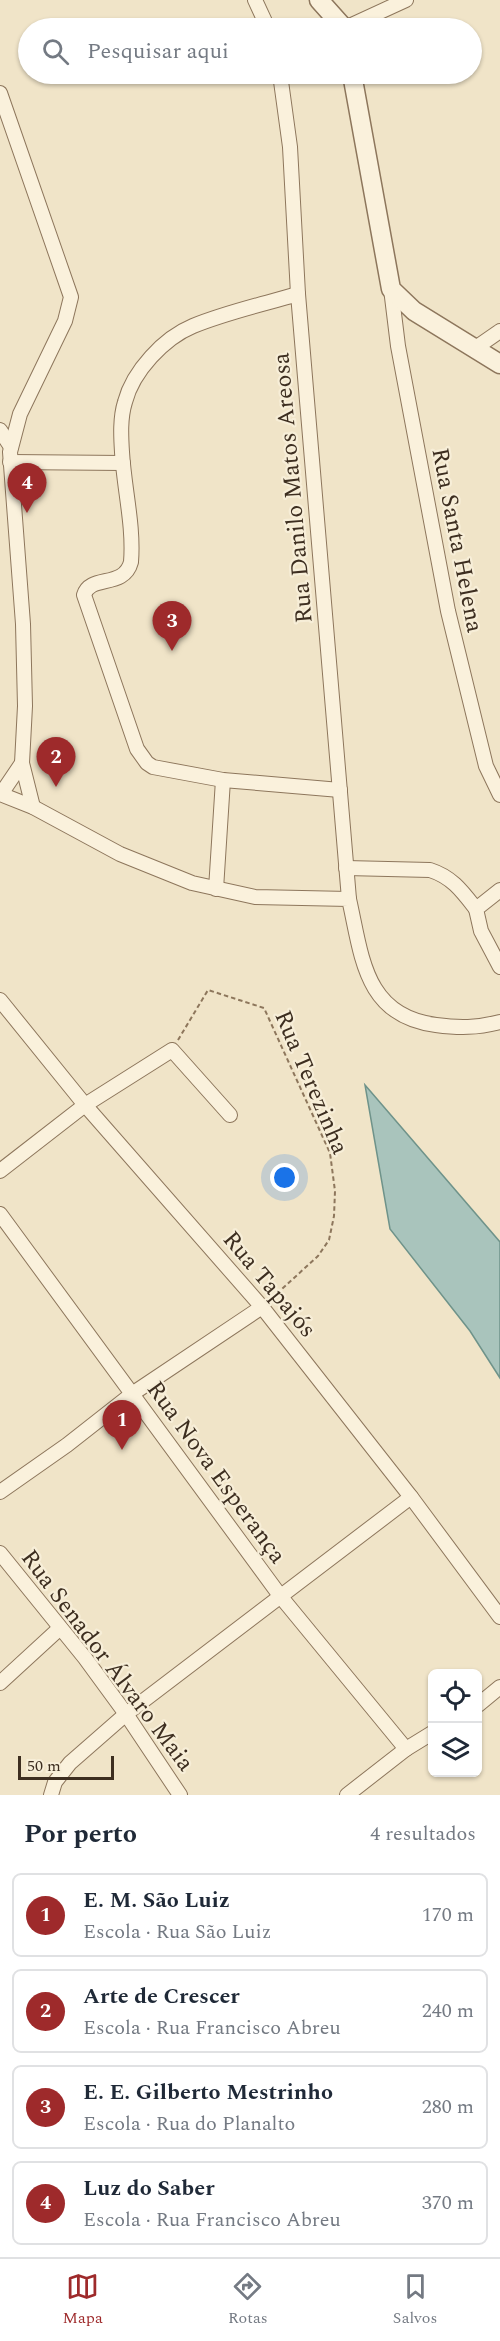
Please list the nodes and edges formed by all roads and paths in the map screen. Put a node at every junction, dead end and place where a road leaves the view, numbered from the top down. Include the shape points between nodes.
1 (255, 0) edge
2 (319, 0) edge
3 (406, 0) edge
4 (263, 18) edge
5 (336, 18) edge
6 (367, 18) edge
7 (281, 84) edge
8 (354, 84) edge
9 (0, 93) edge
10 (391, 289) junction
11 (298, 294) junction
12 (500, 331) edge
13 (474, 349) junction
14 (500, 364) edge
15 (0, 430) edge
16 (11, 447) junction
17 (10, 462) junction
18 (123, 463) junction
19 (22, 763) junction
20 (223, 780) junction
21 (340, 790) junction
22 (0, 794) edge
23 (500, 795) edge
24 (33, 807) junction
25 (346, 868) junction
26 (216, 889) junction
27 (500, 890) edge
28 (349, 899) junction
29 (476, 909) junction
30 (500, 967) edge
31 (0, 1000) edge
32 (500, 1022) edge
33 (172, 1050) junction
34 (85, 1105) junction
35 (230, 1115) dead end
36 (0, 1171) edge
37 (0, 1214) edge
38 (262, 1307) junction
39 (132, 1394) junction
40 (0, 1492) edge
41 (411, 1497) junction
42 (0, 1553) edge
43 (281, 1597) junction
44 (497, 1612) edge
45 (60, 1628) junction
46 (0, 1683) edge
47 (500, 1687) edge
48 (482, 1701) edge
49 (126, 1714) junction
50 (428, 1735) edge
51 (406, 1749) junction
52 (51, 1795) edge
53 (180, 1795) edge
54 (347, 1795) edge

1 - 4 street
2 - 5 street
3 - 6 street
7 - 11 street, Rua Danilo Matos Areosa via 290,147
8 - 10 street
9 - 16 street via 71,297 65,321 20,414
10 - 13 street via 414,311
10 - 23 street, Rua Santa Helena via 398,346 452,633 486,766
11 - 18 street via 193,326 160,347 134,380 124,404
11 - 21 street, Rua Danilo Matos Areosa
12 - 13 street
13 - 14 street
15 - 16 street
16 - 17 street
17 - 18 street
17 - 19 street via 23,624 26,706
18 - 20 street via 130,568 122,577 88,587 84,595 134,739 147,763
19 - 22 street
19 - 24 street
20 - 21 street
20 - 26 street
21 - 25 street, Rua Danilo Matos Areosa
22 - 24 street
24 - 26 street via 120,854 166,874
25 - 28 street, Rua Danilo Matos Areosa
25 - 29 street via 430,870 455,883
26 - 28 street via 255,897
27 - 29 street
28 - 32 street, Rua Danilo Matos Areosa via 366,969 383,1002 400,1015 423,1024 476,1028
29 - 30 street via 481,931
31 - 34 street, Rua Tapajós
33 - 34 street
33 - 35 street
33 - 38 path, Rua Terezinha via 208,990 264,1008 330,1153 335,1191 329,1240 318,1256
34 - 36 street
34 - 38 street, Rua Tapajós
37 - 39 street, Rua Nova Esperança
38 - 39 street
38 - 41 street, Rua Tapajós
39 - 40 street
39 - 43 street, Rua Nova Esperança
41 - 43 street
41 - 44 street, Rua Tapajós
42 - 45 street, Rua Senador Álvaro Maia
43 - 49 street
43 - 51 street, Rua Nova Esperança
45 - 46 street
45 - 49 street, Rua Senador Álvaro Maia
47 - 48 street
49 - 52 street via 70,1763 55,1782
49 - 53 street, Rua Senador Álvaro Maia
50 - 51 street
51 - 54 street

